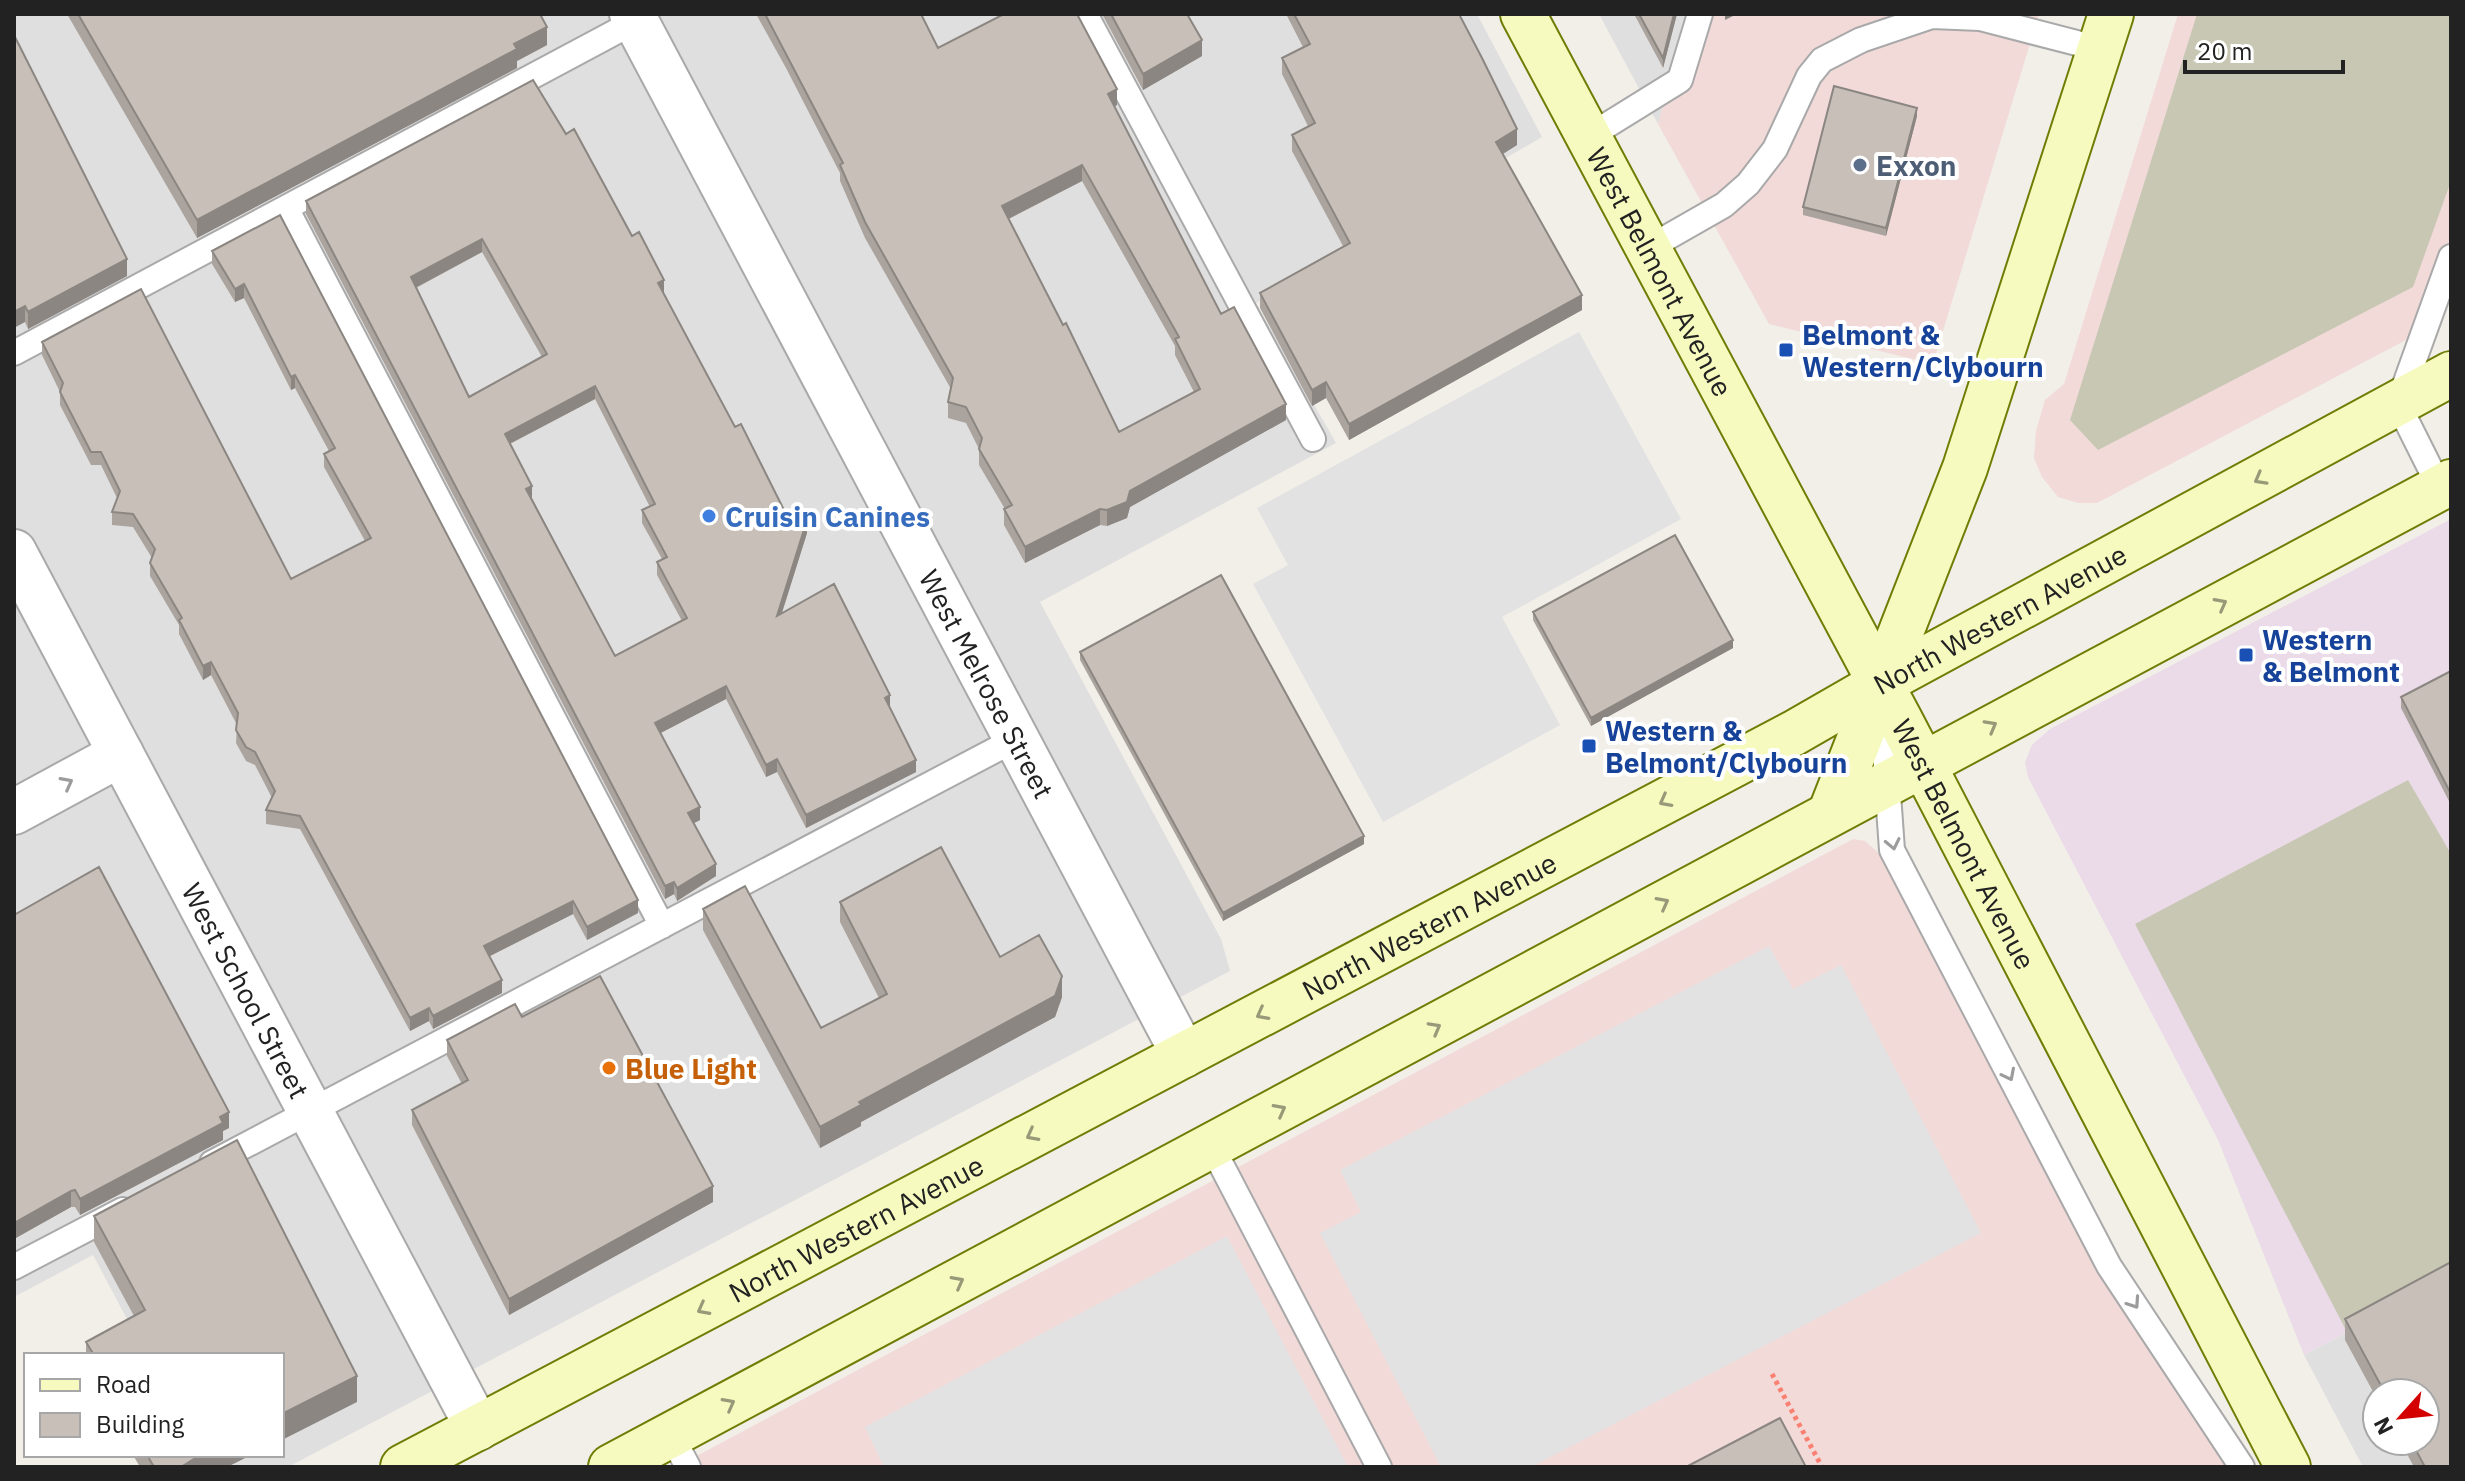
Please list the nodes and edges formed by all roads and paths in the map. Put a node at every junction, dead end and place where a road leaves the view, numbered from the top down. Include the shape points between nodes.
1 (1085, 14) edge
2 (1523, 14) edge
3 (1700, 14) edge
4 (634, 18) edge
5 (2105, 32) edge
6 (1588, 137) junction
7 (286, 208) junction
8 (1647, 249) junction
9 (2451, 257) edge
10 (14, 353) edge
11 (2451, 374) edge
12 (2398, 404) junction
13 (1313, 439) dead end
14 (2445, 485) edge
15 (14, 552) edge
16 (1881, 683) junction
17 (1016, 739) junction
18 (121, 754) junction
19 (1922, 763) junction
20 (1885, 783) junction
21 (14, 812) edge
22 (1830, 814) junction
23 (662, 926) junction
24 (1184, 1055) junction
25 (310, 1111) junction
26 (1212, 1147) junction
27 (190, 1175) edge
28 (150, 1196) edge
29 (14, 1267) edge
30 (1772, 1374) dead end
31 (478, 1428) junction
32 (680, 1451) edge
33 (403, 1467) edge
34 (611, 1467) edge
35 (1379, 1467) edge
36 (1822, 1467) edge
37 (2242, 1467) edge
38 (2288, 1467) edge

1 - 13 lane
2 - 6 main road, West Belmont Avenue
3 - 6 lane via 1680,80
4 - 7 lane
4 - 17 street, West Melrose Street
5 - 8 lane via 1932,16 1861,40 1815,68 1775,149 1748,184 1724,205
5 - 16 main road via 1965,468
6 - 8 main road, West Belmont Avenue
7 - 10 lane
7 - 23 lane
8 - 16 main road, West Belmont Avenue
9 - 12 lane
11 - 12 main road, North Western Avenue
12 - 14 lane
12 -> 16 main road, North Western Avenue
19 -> 14 main road
15 - 18 street, West School Street
16 - 19 main road, West Belmont Avenue
16 - 20 lane
16 - 22 main road
16 -> 24 main road, North Western Avenue
17 - 23 lane
17 - 24 street, West Melrose Street
21 -> 18 street
18 - 25 street, West School Street
19 - 20 main road
19 - 38 main road, West Belmont Avenue
20 - 22 main road
20 -> 37 lane via 1892,850 2040,1135 2109,1266
26 -> 22 main road
23 - 25 lane
24 -> 31 main road, North Western Avenue
25 - 27 lane
25 - 31 street, West School Street
32 -> 26 main road
26 - 35 lane
28 - 29 lane
30 - 36 path
31 - 33 main road, North Western Avenue
32 - 34 main road

